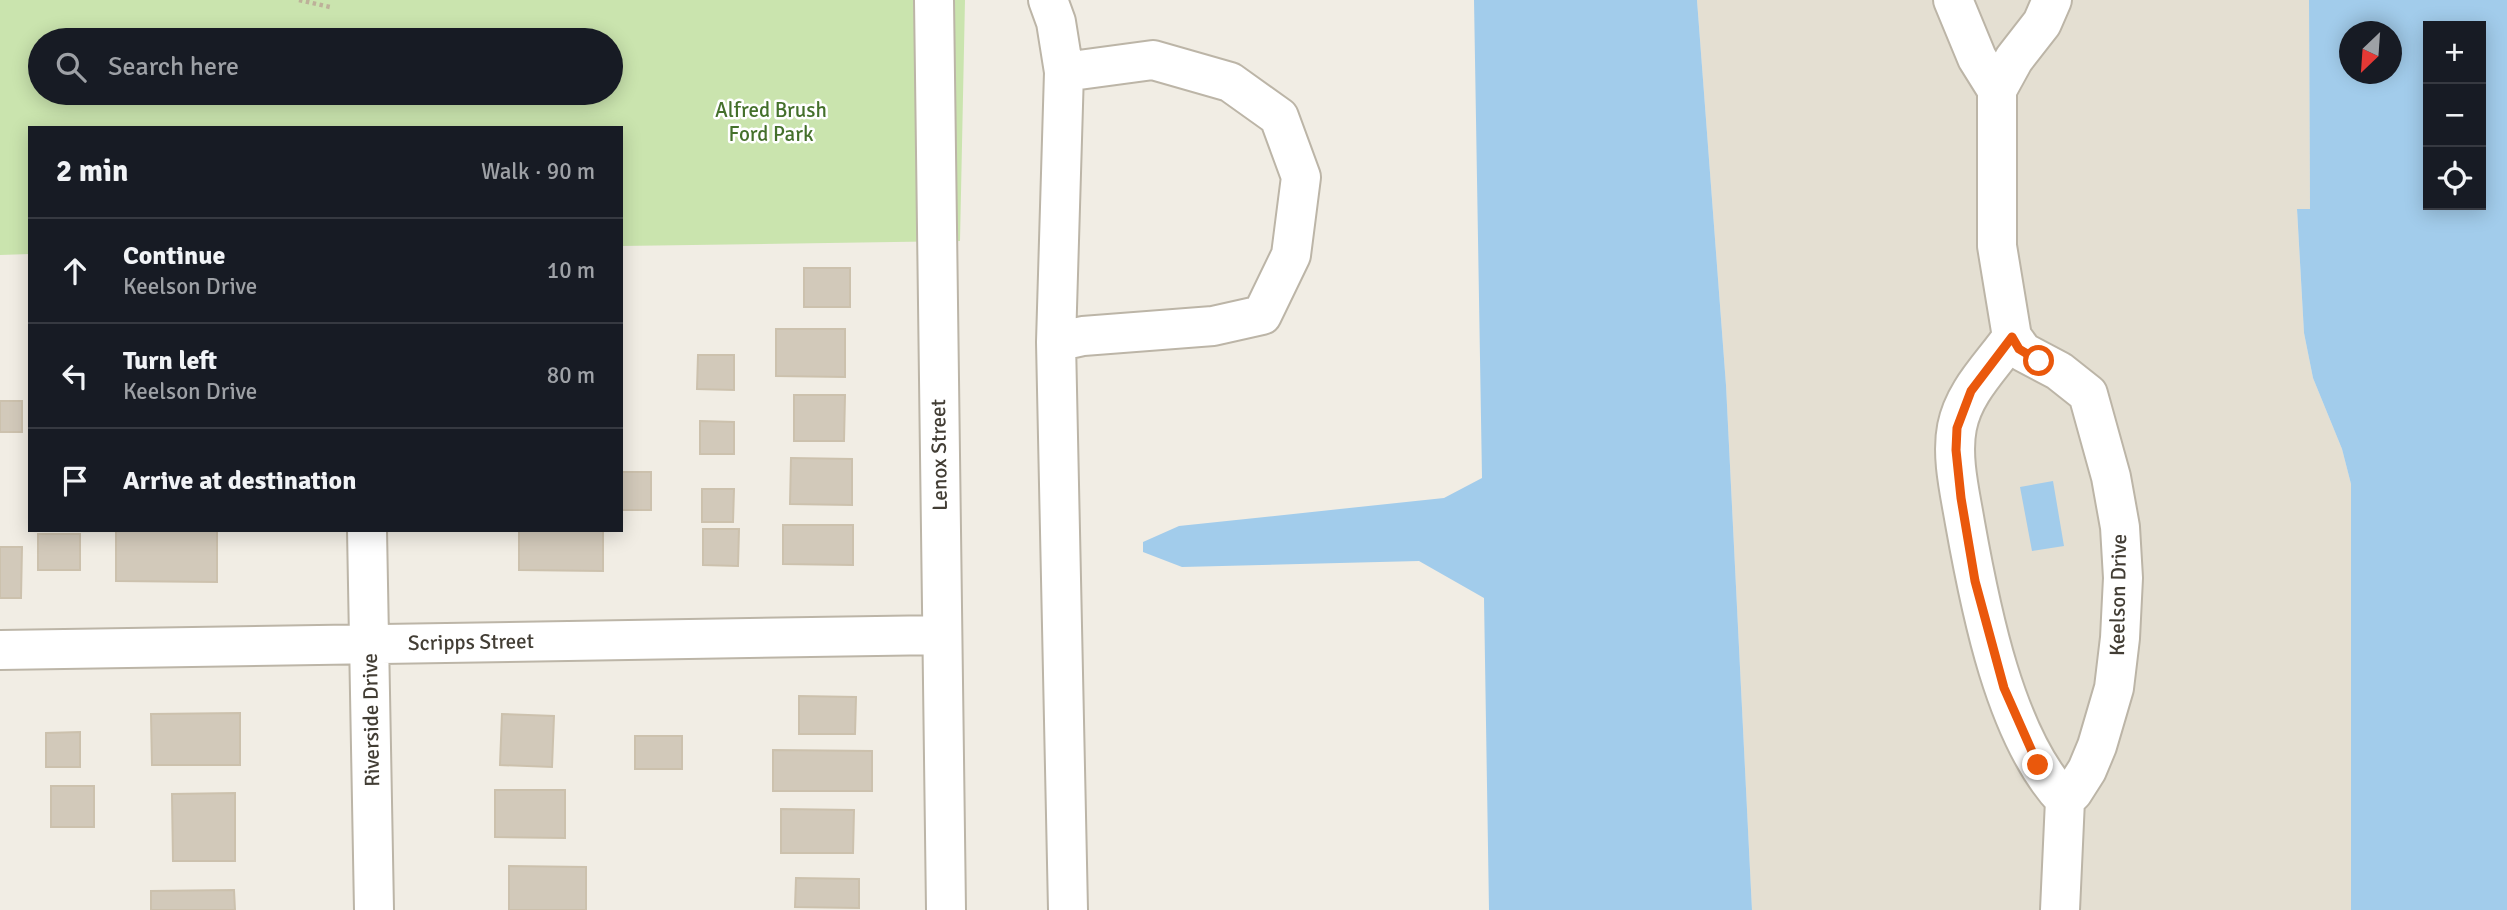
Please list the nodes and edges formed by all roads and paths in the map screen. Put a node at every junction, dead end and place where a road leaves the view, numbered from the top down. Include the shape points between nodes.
1 (299, 0) edge
2 (933, 0) edge
3 (1048, 0) edge
4 (1953, 0) edge
5 (2052, 0) edge
6 (330, 7) dead end
7 (1064, 72) junction
8 (1997, 90) junction
9 (2012, 337) junction
10 (1056, 342) junction
11 (367, 532) edge
12 (942, 635) junction
13 (369, 644) junction
14 (0, 650) edge
15 (2065, 800) junction
16 (374, 910) edge
17 (946, 910) edge
18 (1068, 910) edge
19 (2060, 910) edge

1 - 6 path
2 - 12 street, Lenox Street
3 - 7 street
4 - 8 street via 1977,58
5 - 8 street
7 - 10 street
7 - 10 street via 1153,60 1230,82 1279,117 1301,177 1290,255 1262,315 1213,326
8 - 9 street via 1997,246
9 - 15 street via 1963,407 1956,450 1961,498 1975,581 2004,688 2038,765
9 - 15 street, Keelson Drive via 2023,352 2059,371 2088,394 2120,527 2123,578 2114,688 2087,770
10 - 18 street
11 - 13 street, Riverside Drive
12 - 13 street, Scripps Street
12 - 17 street, Lenox Street
13 - 14 street, Scripps Street
13 - 16 street, Riverside Drive
15 - 19 street

